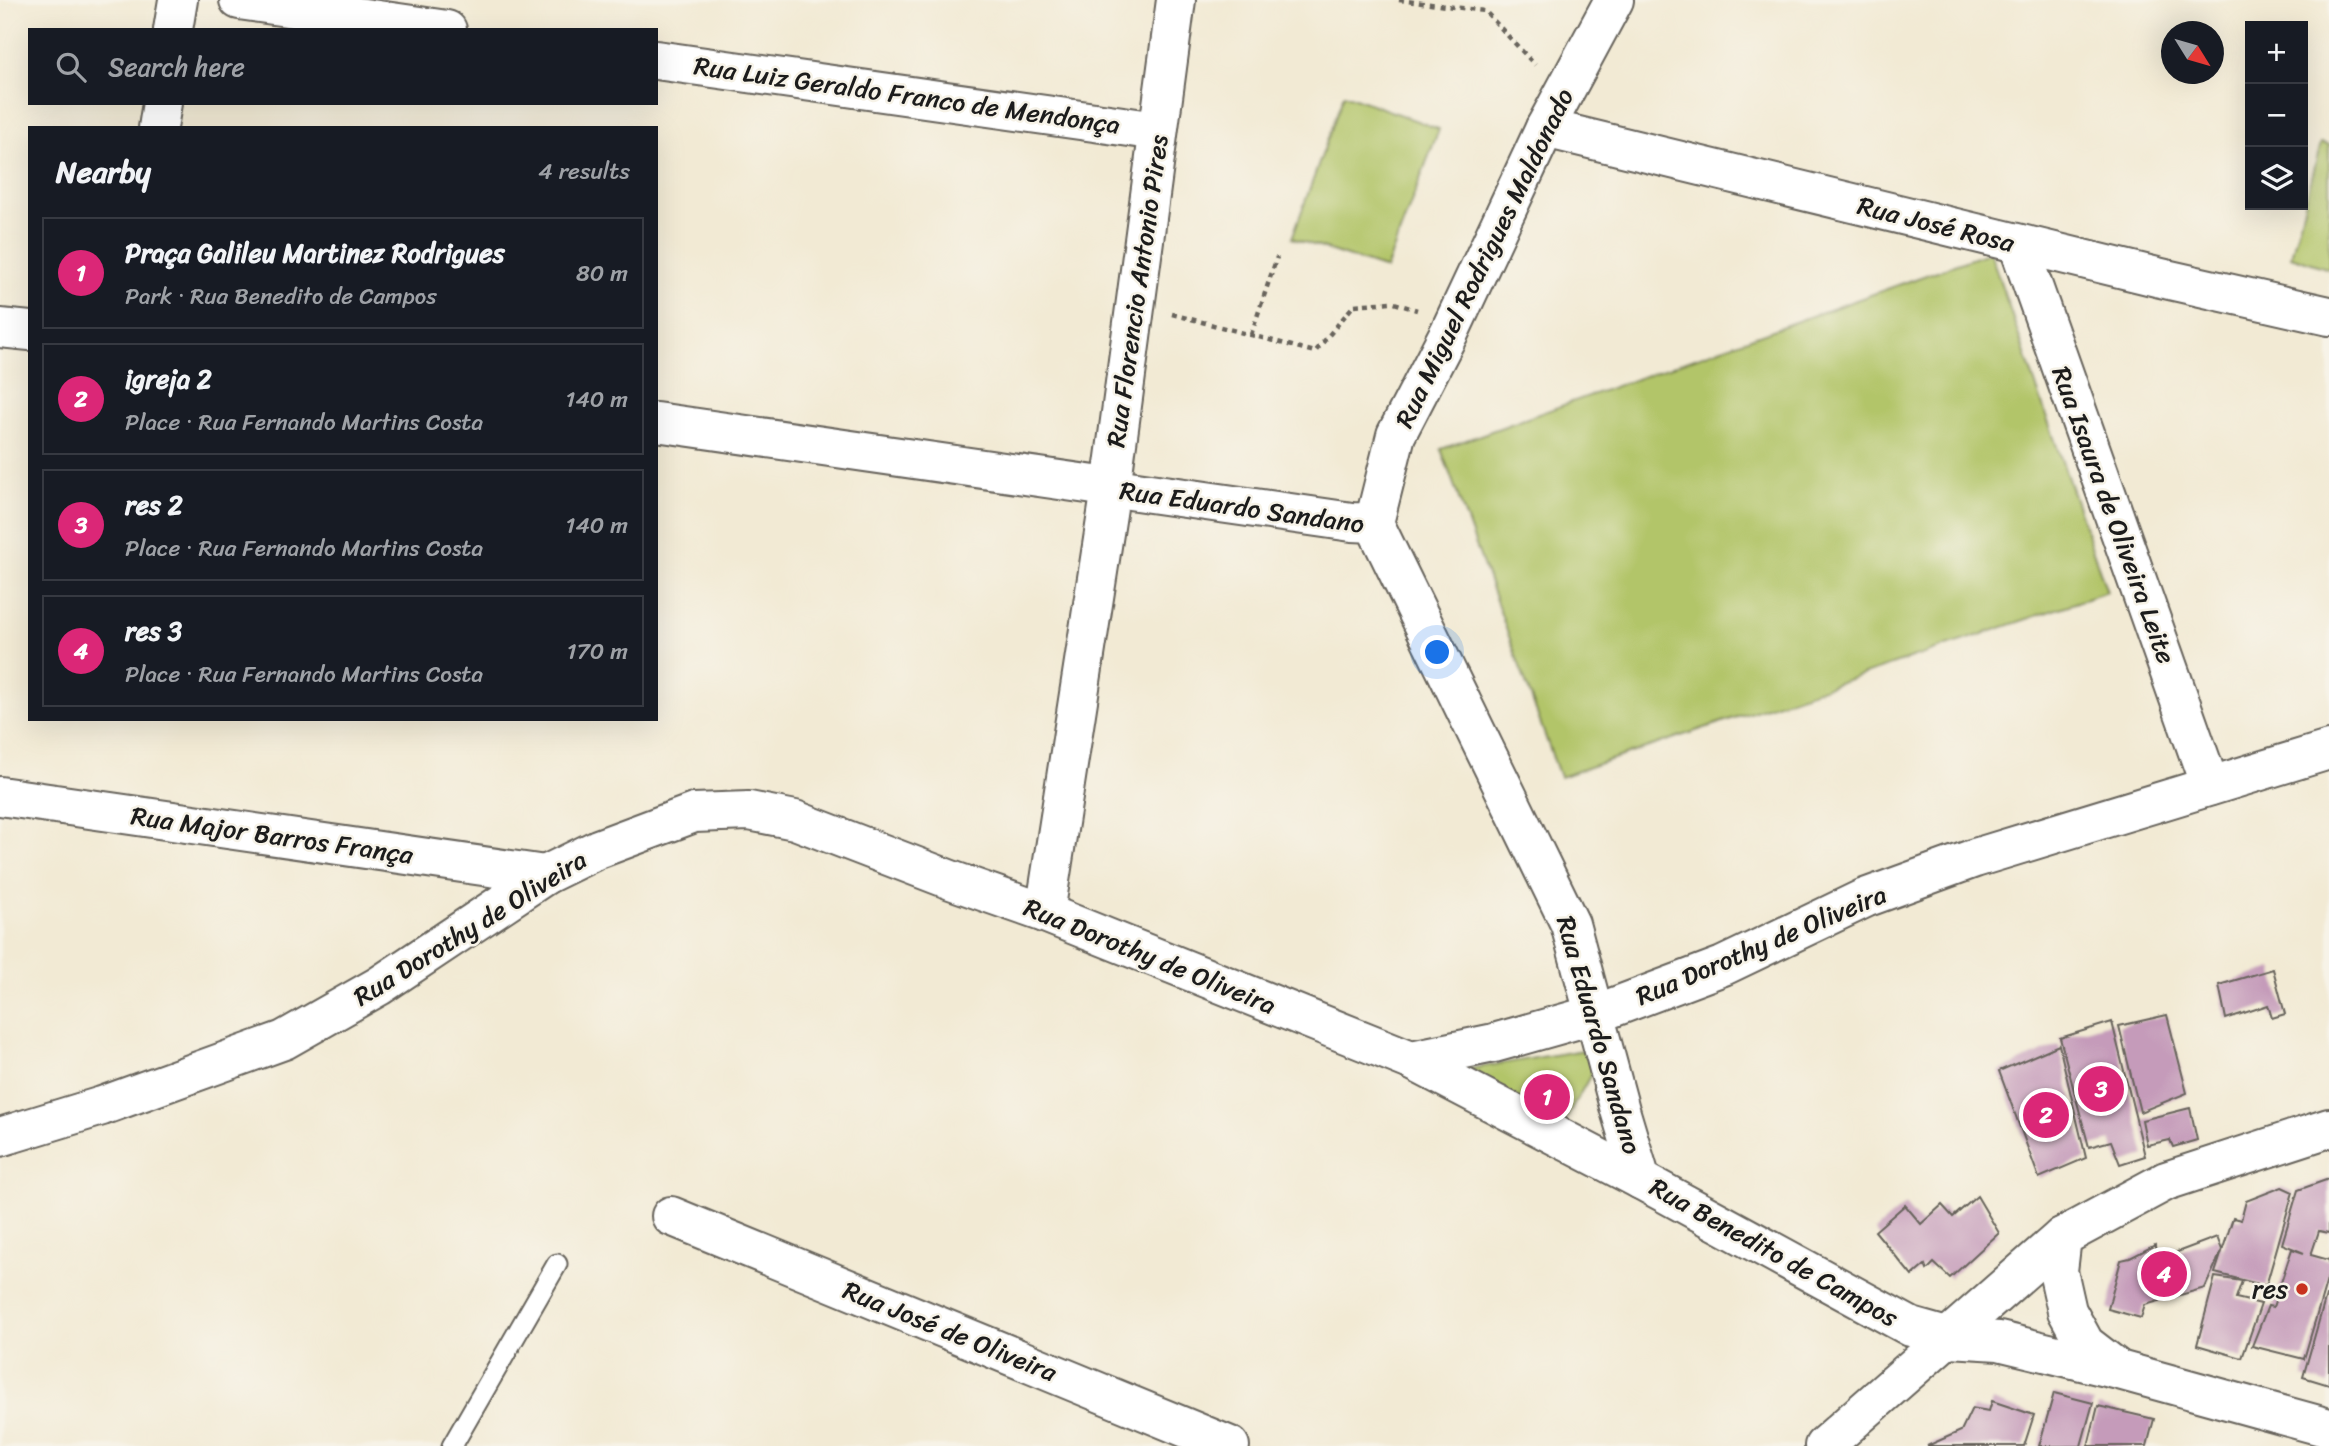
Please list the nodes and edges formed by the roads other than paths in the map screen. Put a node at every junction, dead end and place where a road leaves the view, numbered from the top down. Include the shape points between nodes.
1 (178, 0) edge
2 (239, 0) edge
3 (1176, 0) edge
4 (1614, 0) edge
5 (173, 28) edge
6 (433, 28) edge
7 (658, 60) edge
8 (162, 105) edge
9 (158, 126) edge
10 (1545, 128) junction
11 (1158, 131) junction
12 (2018, 244) junction
13 (2329, 316) edge
14 (0, 328) edge
15 (28, 331) edge
16 (658, 422) edge
17 (1111, 488) junction
18 (1374, 523) junction
19 (2329, 750) edge
20 (2210, 786) junction
21 (0, 796) edge
22 (545, 875) junction
23 (1045, 913) junction
24 (1593, 1015) junction
25 (1411, 1060) junction
26 (2329, 1128) edge
27 (0, 1137) edge
28 (1642, 1180) junction
29 (671, 1216) dead end
30 (2062, 1237) junction
31 (557, 1264) dead end
32 (1950, 1338) junction
33 (2119, 1370) junction
34 (2329, 1428) edge
35 (452, 1446) edge
36 (1230, 1446) edge
37 (1824, 1446) edge

1 - 5 street
2 - 6 street
3 - 11 street, Rua Florencio Antonio Pires
4 - 10 street, Rua Miguel Rodrigues Maldonado
7 - 11 street, Rua Luiz Geraldo Franco de Mendonça
8 - 9 street
10 - 12 street, Rua José Rosa
10 - 18 street, Rua Miguel Rodrigues Maldonado via 1396,435
11 - 17 street, Rua Florencio Antonio Pires
12 - 13 street, Rua José Rosa
12 - 20 street, Rua Isaura de Oliveira Leite
14 - 15 street
16 - 17 street, Rua Eduardo Sandano
17 - 18 street, Rua Eduardo Sandano
17 - 23 street, Rua Florencio Antonio Pires
18 - 24 street, Rua Eduardo Sandano via 1570,924
19 - 20 street, Rua Dorothy de Oliveira
20 - 24 street, Rua Dorothy de Oliveira via 1975,858 1865,898 1723,966
21 - 22 street, Rua Major Barros França
22 - 23 street, Rua Dorothy de Oliveira via 598,849 694,813 749,811 795,820
22 - 27 street, Rua Dorothy de Oliveira via 379,986 284,1040 102,1106
23 - 25 street, Rua Dorothy de Oliveira
24 - 25 street, Rua Dorothy de Oliveira
24 - 28 street, Rua Eduardo Sandano
25 - 28 street, Rua Benedito de Campos
26 - 30 street via 2166,1181
28 - 32 street, Rua Benedito de Campos via 1911,1327
29 - 36 street, Rua José de Oliveira
30 - 32 street
30 - 33 street, Rua Benedito de Campos via 2058,1271 2067,1311 2085,1344
31 - 35 lane
32 - 33 street, Rua Benedito de Campos via 1999,1341
32 - 37 street
33 - 34 street, Rua Benedito de Campos

